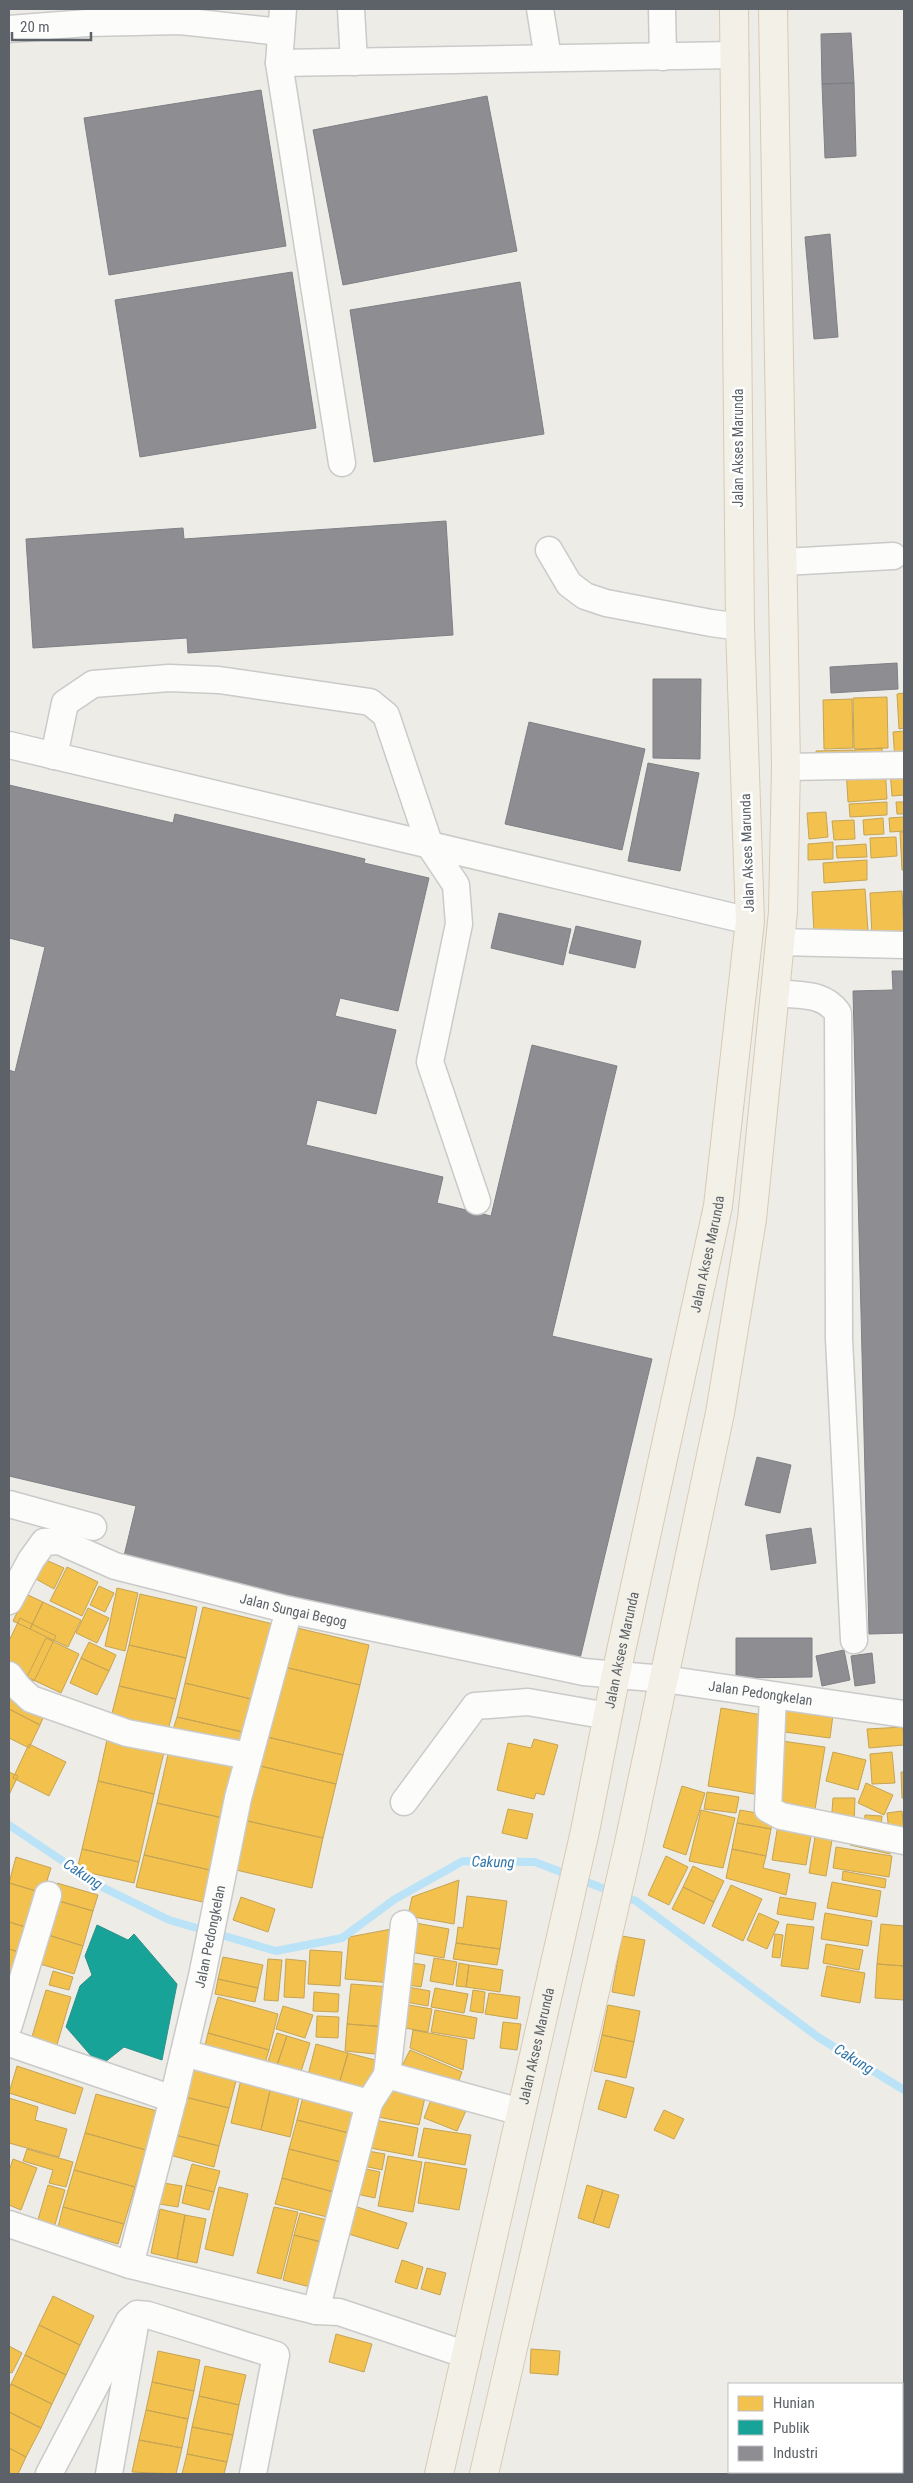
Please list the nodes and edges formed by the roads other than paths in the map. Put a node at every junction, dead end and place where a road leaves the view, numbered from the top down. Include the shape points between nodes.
1 (351, 9) edge
2 (540, 9) edge
3 (662, 9) edge
4 (734, 9) edge
5 (774, 9) edge
6 (282, 20) edge
7 (9, 29) edge
8 (735, 56) junction
9 (663, 57) junction
10 (548, 58) junction
11 (354, 62) junction
12 (279, 64) junction
13 (342, 463) dead end
14 (549, 550) dead end
15 (893, 556) dead end
16 (784, 562) junction
17 (740, 627) junction
18 (9, 745) edge
19 (54, 756) junction
20 (904, 765) edge
21 (786, 767) junction
22 (430, 846) junction
23 (750, 920) junction
24 (780, 942) junction
25 (904, 945) edge
26 (776, 993) junction
27 (477, 1201) dead end
28 (9, 1504) edge
29 (93, 1528) dead end
30 (9, 1601) edge
31 (289, 1610) junction
32 (854, 1640) dead end
33 (616, 1674) junction
34 (9, 1675) edge
35 (664, 1679) junction
36 (773, 1696) junction
37 (904, 1714) edge
38 (608, 1716) junction
39 (249, 1756) junction
40 (404, 1802) dead end
41 (904, 1841) edge
42 (48, 1894) dead end
43 (404, 1924) dead end
44 (9, 2025) edge
45 (9, 2043) edge
46 (184, 2053) junction
47 (387, 2074) junction
48 (173, 2099) junction
49 (370, 2103) junction
50 (521, 2112) junction
51 (9, 2224) edge
52 (130, 2265) junction
53 (316, 2311) junction
54 (137, 2314) junction
55 (467, 2355) junction
56 (49, 2474) edge
57 (109, 2474) edge
58 (253, 2474) edge
59 (439, 2474) edge
60 (484, 2474) edge

1 - 11 street
2 - 10 street
3 - 9 street
4 - 8 main road, Jalan Akses Marunda
5 - 16 main road
6 - 7 street via 86,23
6 - 12 street
8 - 9 street
8 - 17 main road, Jalan Akses Marunda
9 - 10 street
10 - 11 street
11 - 12 street
12 - 13 street
14 - 17 street via 569,584 585,596 606,603
15 - 16 street
16 - 21 main road
17 - 23 main road, Jalan Akses Marunda
18 - 19 street
19 - 22 street
19 - 22 street via 65,703 93,684 169,678 219,680 370,702 386,715
20 - 21 street
21 - 24 main road
22 - 23 street
22 - 27 street via 456,886 460,924 430,1062
23 - 33 main road, Jalan Akses Marunda via 718,1206
24 - 25 street
24 - 26 main road
26 - 32 street via 820,998 830,1002 838,1013 839,1339
26 - 35 main road via 750,1229 720,1413
28 - 29 street
30 - 31 street, Jalan Sungai Begog via 30,1560 44,1542 59,1541 115,1566
31 - 33 street, Jalan Sungai Begog via 584,1672
31 - 39 street, Jalan Pedongkelan
33 - 35 street, Jalan Pedongkelan
33 - 38 main road, Jalan Akses Marunda
34 - 39 street via 31,1699 127,1733
35 - 36 street, Jalan Pedongkelan
35 - 60 main road
36 - 37 street, Jalan Pedongkelan
36 - 41 street via 768,1809 781,1816
38 - 40 street via 528,1702 475,1706
38 - 50 main road, Jalan Akses Marunda
39 - 46 street, Jalan Pedongkelan
42 - 44 street
43 - 47 street
45 - 48 street
46 - 48 street, Jalan Pedongkelan
46 - 49 street
47 - 49 street
47 - 50 street
48 - 52 street, Jalan Pedongkelan
49 - 53 street
50 - 55 main road, Jalan Akses Marunda
51 - 52 street
52 - 53 street
53 - 55 street via 339,2312
54 - 56 street via 128,2321
54 - 57 street
54 - 58 street via 276,2355
55 - 59 main road, Jalan Akses Marunda

